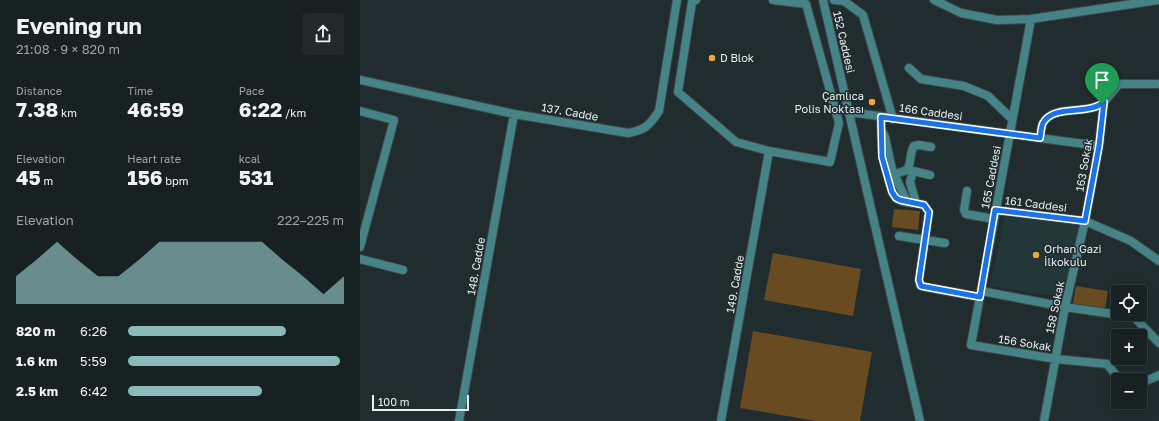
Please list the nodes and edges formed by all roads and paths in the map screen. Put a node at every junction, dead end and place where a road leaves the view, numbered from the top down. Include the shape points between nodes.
1 (678, 0) edge
2 (696, 0) edge
3 (773, 0) edge
4 (822, 0) edge
5 (834, 0) edge
6 (934, 0) edge
7 (1159, 0) edge
8 (1031, 19) junction
9 (909, 68) dead end
10 (360, 80) edge
11 (1157, 84) dead end
12 (1104, 102) junction
13 (360, 111) edge
14 (849, 112) junction
15 (514, 114) junction
16 (881, 117) junction
17 (894, 119) junction
18 (1012, 119) junction
19 (1010, 134) junction
20 (1040, 138) junction
21 (1099, 146) junction
22 (931, 147) dead end
23 (769, 151) junction
24 (911, 170) junction
25 (930, 175) dead end
26 (891, 176) junction
27 (967, 191) dead end
28 (916, 203) junction
29 (995, 210) junction
30 (994, 219) junction
31 (1085, 221) junction
32 (899, 236) dead end
33 (925, 240) junction
34 (945, 243) dead end
35 (360, 247) edge
36 (360, 259) edge
37 (1159, 261) edge
38 (403, 270) dead end
39 (980, 294) junction
40 (1065, 307) junction
41 (1159, 342) edge
42 (1056, 359) junction
43 (1114, 373) edge
44 (1159, 375) edge
45 (1147, 381) edge
46 (459, 421) edge
47 (721, 421) edge
48 (920, 421) edge
49 (1044, 421) edge

1 - 15 street, 137. Cadde via 659,111 640,131 628,134
2 - 23 street via 692,2 678,92 736,142
3 - 23 street via 806,4 839,123 830,162
4 - 14 street, 152 Caddesi
5 - 17 street via 844,1 863,15
6 - 8 street via 968,15 997,20
7 - 8 street
8 - 18 street, 165 Caddesi
9 - 18 street via 921,80 964,86 988,96
10 - 15 street, 137. Cadde
11 - 12 street via 1118,84
12 - 20 street via 1093,108 1051,115 1044,122
12 - 21 street, 163 Sokak
13 - 35 street via 394,120
14 - 16 street, 166 Caddesi
14 - 48 street, 152 Caddesi
15 - 46 street, 148. Cadde
16 - 17 street, 166 Caddesi
16 - 26 street via 881,151
17 - 19 street, 166 Caddesi
18 - 19 street, 165 Caddesi
19 - 20 street, 166 Caddesi
19 - 29 street, 165 Caddesi
20 - 21 street, 166 Caddesi
21 - 31 street, 163 Sokak
22 - 24 street via 919,145 912,148
23 - 47 street, 149. Cadde
24 - 25 street
24 - 26 street
24 - 28 street via 910,182
26 - 28 street via 894,195 900,200
27 - 30 street via 965,212
28 - 33 street via 924,205 929,212
29 - 30 street, 165 Caddesi
29 - 31 street, 161 Caddesi
30 - 39 street, 165 Caddesi
31 - 37 street, 161 Caddesi via 1131,240
31 - 40 street, 158 Sokak
32 - 33 street
33 - 34 street
33 - 39 street via 920,285 925,288
36 - 38 street
39 - 40 street
39 - 42 street, 156 Sokak via 971,345
40 - 41 street via 1134,317
40 - 42 street, 158 Sokak
42 - 43 street, 156 Sokak via 1107,364
42 - 49 street, 158 Sokak
44 - 45 street

